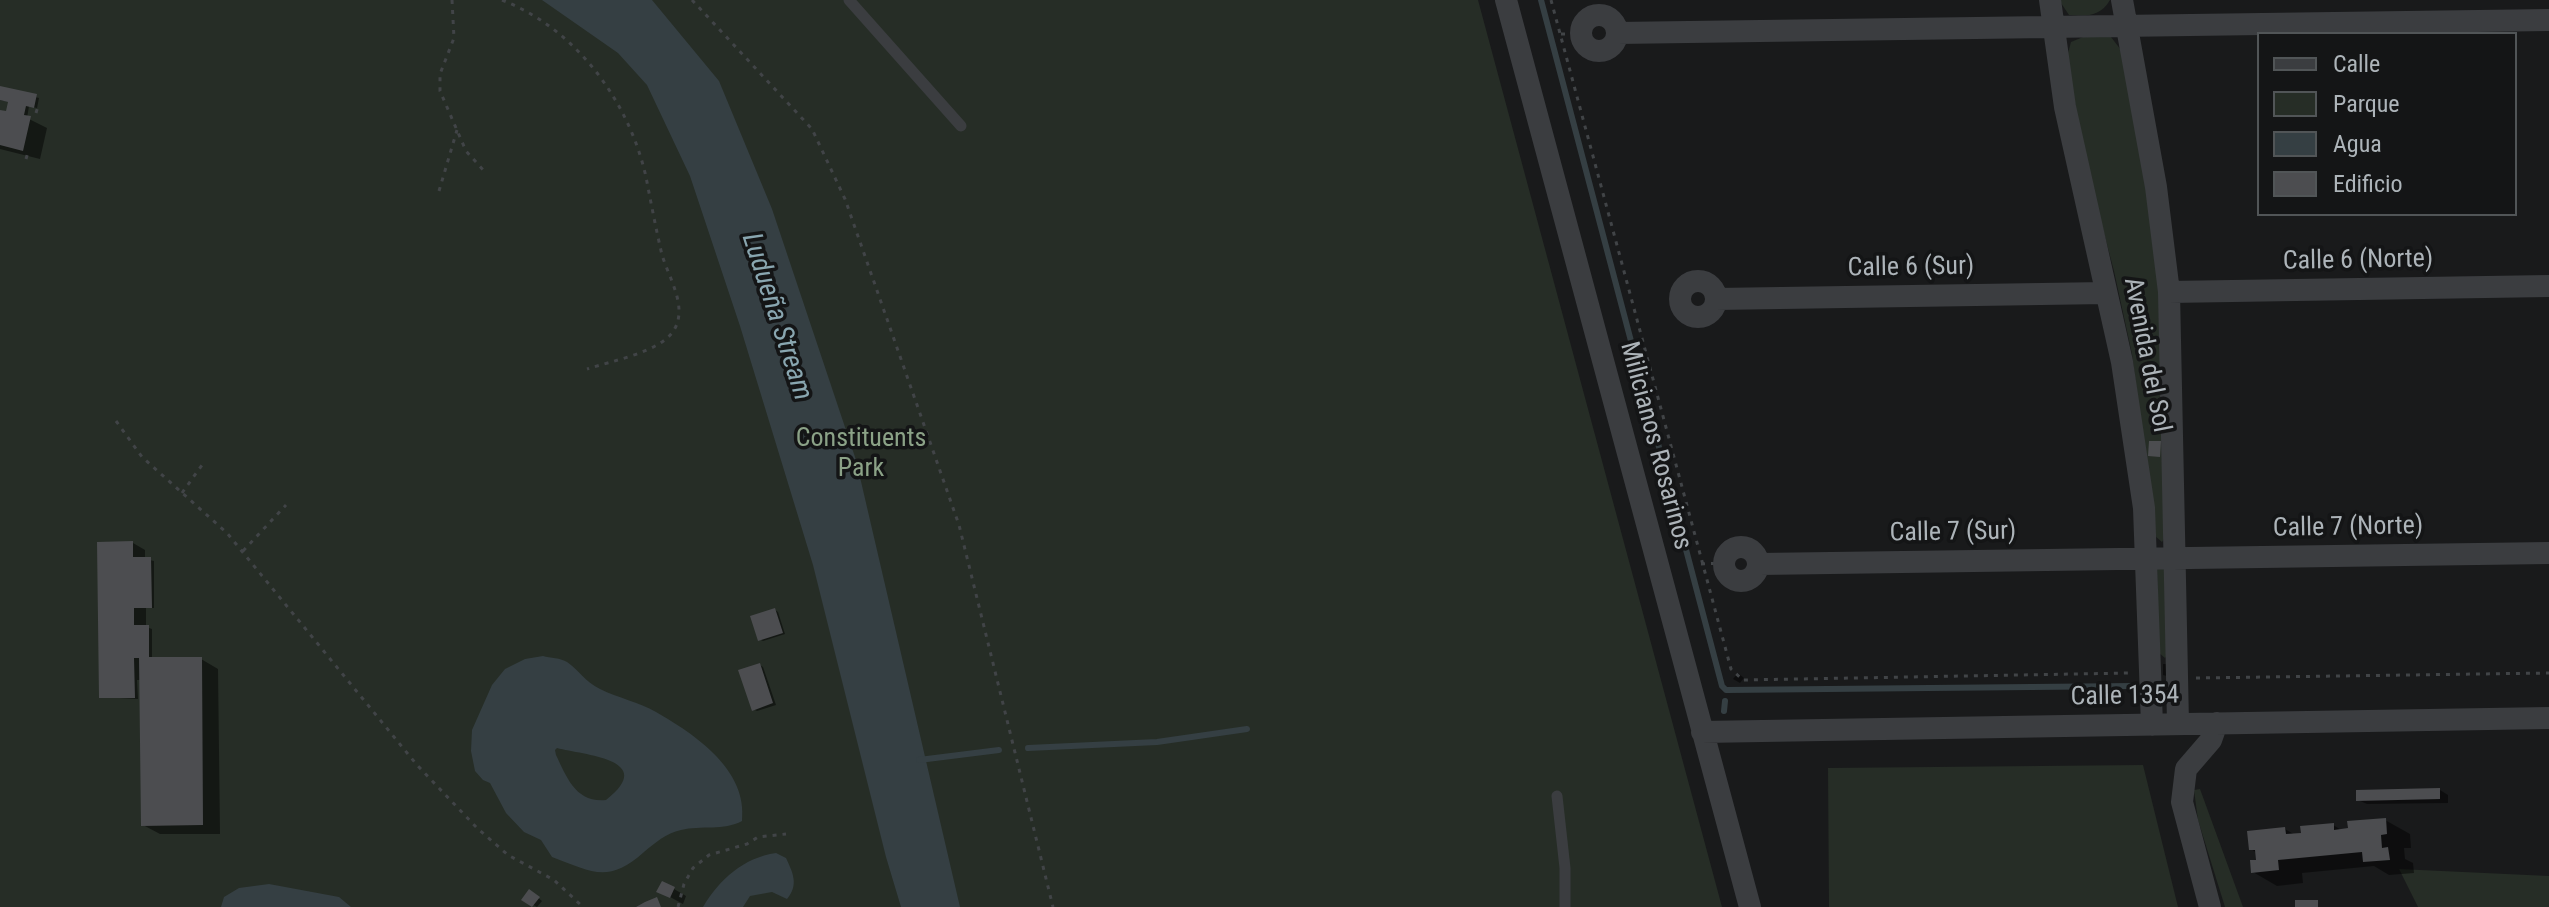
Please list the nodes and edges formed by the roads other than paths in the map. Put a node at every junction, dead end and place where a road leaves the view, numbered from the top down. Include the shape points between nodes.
1 (849, 0) edge
2 (1506, 0) edge
3 (2050, 0) edge
4 (2122, 0) edge
5 (2549, 20) edge
6 (2126, 26) junction
7 (2052, 28) junction
8 (1571, 34) road end
9 (961, 126) dead end
10 (2549, 286) edge
11 (2169, 292) junction
12 (2106, 293) junction
13 (1716, 299) dead end
14 (2549, 553) edge
15 (2174, 558) junction
16 (2148, 559) junction
17 (1712, 564) road end
18 (2549, 718) edge
19 (2217, 723) junction
20 (2178, 724) junction
21 (2152, 725) junction
22 (1702, 732) junction
23 (1557, 796) dead end
24 (1565, 907) edge
25 (1750, 907) edge
26 (2210, 907) edge

1 - 9 lane
2 - 22 street, Milicianos Rosarinos
3 - 7 street, Avenida del Sol
4 - 6 street, Avenida del Sol
5 - 6 street
6 - 7 street
6 - 11 street, Avenida del Sol
7 - 8 street via 1617,33 1612,46 1600,51
7 - 12 street, Avenida del Sol
10 - 11 street, Calle 6 (Norte)
11 - 15 street, Avenida del Sol
12 - 13 street, Calle 6 (Sur)
12 - 16 street, Avenida del Sol via 2122,362
14 - 15 street, Calle 7 (Norte)
15 - 16 street, Calle 7 (Norte)
15 - 20 street, Avenida del Sol
16 - 17 street, Calle 7 (Sur) via 1759,564 1753,577 1741,582
16 - 21 street, Avenida del Sol
18 - 19 street, Calle 1354
19 - 20 street, Calle 1354
19 - 26 street via 2211,740 2186,769 2182,802
20 - 21 street, Calle 1354
21 - 22 street, Calle 1354
22 - 25 street, Milicianos Rosarinos
23 - 24 lane

